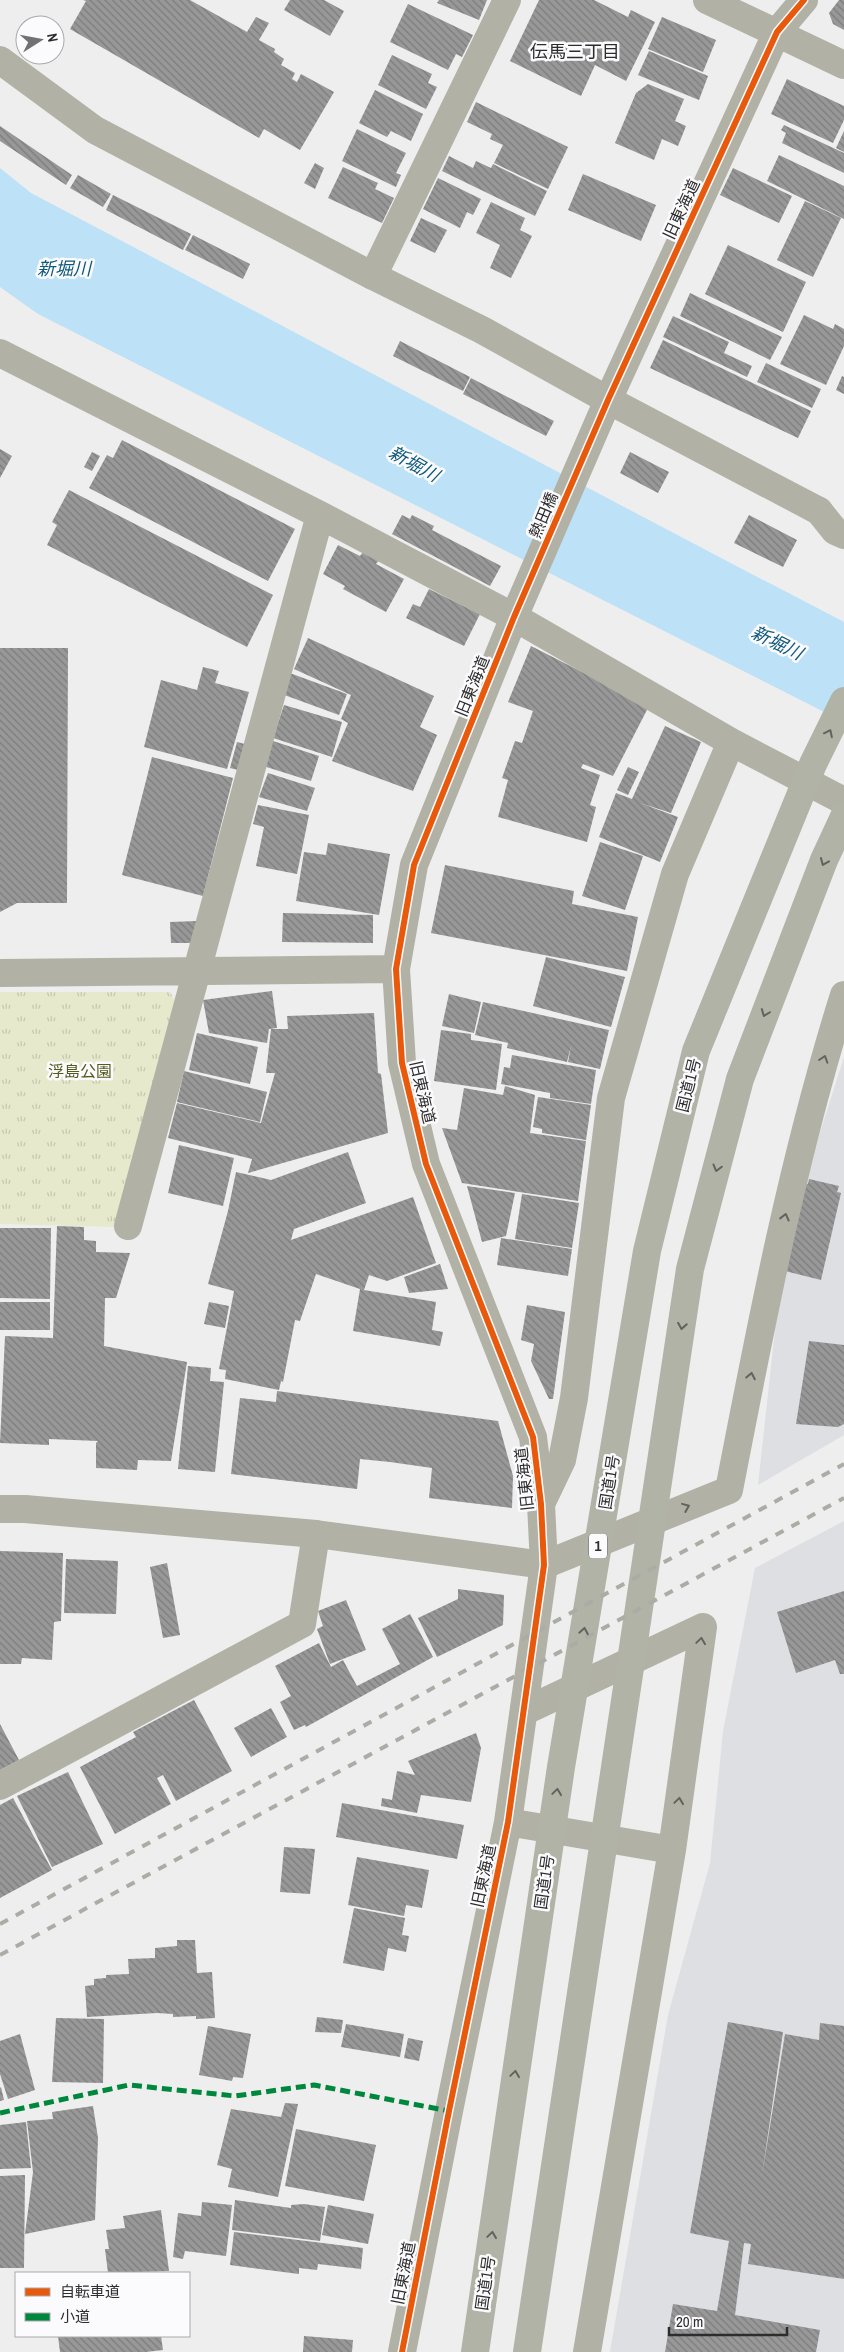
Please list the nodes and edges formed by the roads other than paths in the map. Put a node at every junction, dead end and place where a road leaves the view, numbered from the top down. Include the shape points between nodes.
1 (507, 0) edge
2 (708, 0) edge
3 (804, 0) edge
4 (777, 32) junction
5 (0, 60) edge
6 (844, 65) edge
7 (373, 276) junction
8 (0, 353) edge
9 (608, 400) junction
10 (592, 436) joint
11 (831, 512) edge
12 (320, 515) junction
13 (844, 535) edge
14 (516, 611) junction
15 (844, 701) edge
16 (731, 742) junction
17 (844, 801) edge
18 (844, 817) edge
19 (396, 969) junction
20 (198, 972) junction
21 (0, 973) edge
22 (844, 996) edge
23 (128, 1226) dead end
24 (541, 1504) junction
25 (0, 1509) edge
26 (316, 1534) junction
27 (544, 1564) junction
28 (525, 1711) junction
29 (0, 1786) edge
30 (508, 1822) junction
31 (672, 1850) junction
32 (402, 2352) edge
33 (474, 2352) edge
34 (527, 2352) edge
35 (587, 2352) edge

1 - 7 street
2 - 4 street
3 - 4 street, 旧東海道
4 - 6 street
4 - 9 street, 旧東海道
5 - 7 street via 94,130
7 - 9 street via 482,330
8 - 12 street
9 - 10 street, 旧東海道
9 - 11 street
10 - 14 street, 熱田橋
11 - 13 street via 835,531
12 - 14 street
12 - 20 street
14 - 16 street
14 - 19 street, 旧東海道 via 414,865
33 -> 15 highway, 国道1号 / 1 via 561,1768 647,1251 696,1051 809,773
16 - 17 street
16 - 24 street via 676,874 611,1098 572,1407 562,1460
18 -> 34 highway via 824,860 740,1079 690,1270
19 - 20 street
19 - 24 street, 旧東海道 via 402,1063 426,1164 533,1437
20 - 21 street
20 - 23 street
27 -> 22 street via 729,1490 766,1293 821,1068
24 - 27 street, 旧東海道
25 - 26 street
26 - 27 street
26 - 29 street via 302,1624
27 - 28 street, 旧東海道
28 - 30 street, 旧東海道
31 -> 28 street via 703,1626
30 - 31 street
30 - 32 street, 旧東海道
31 - 35 street

